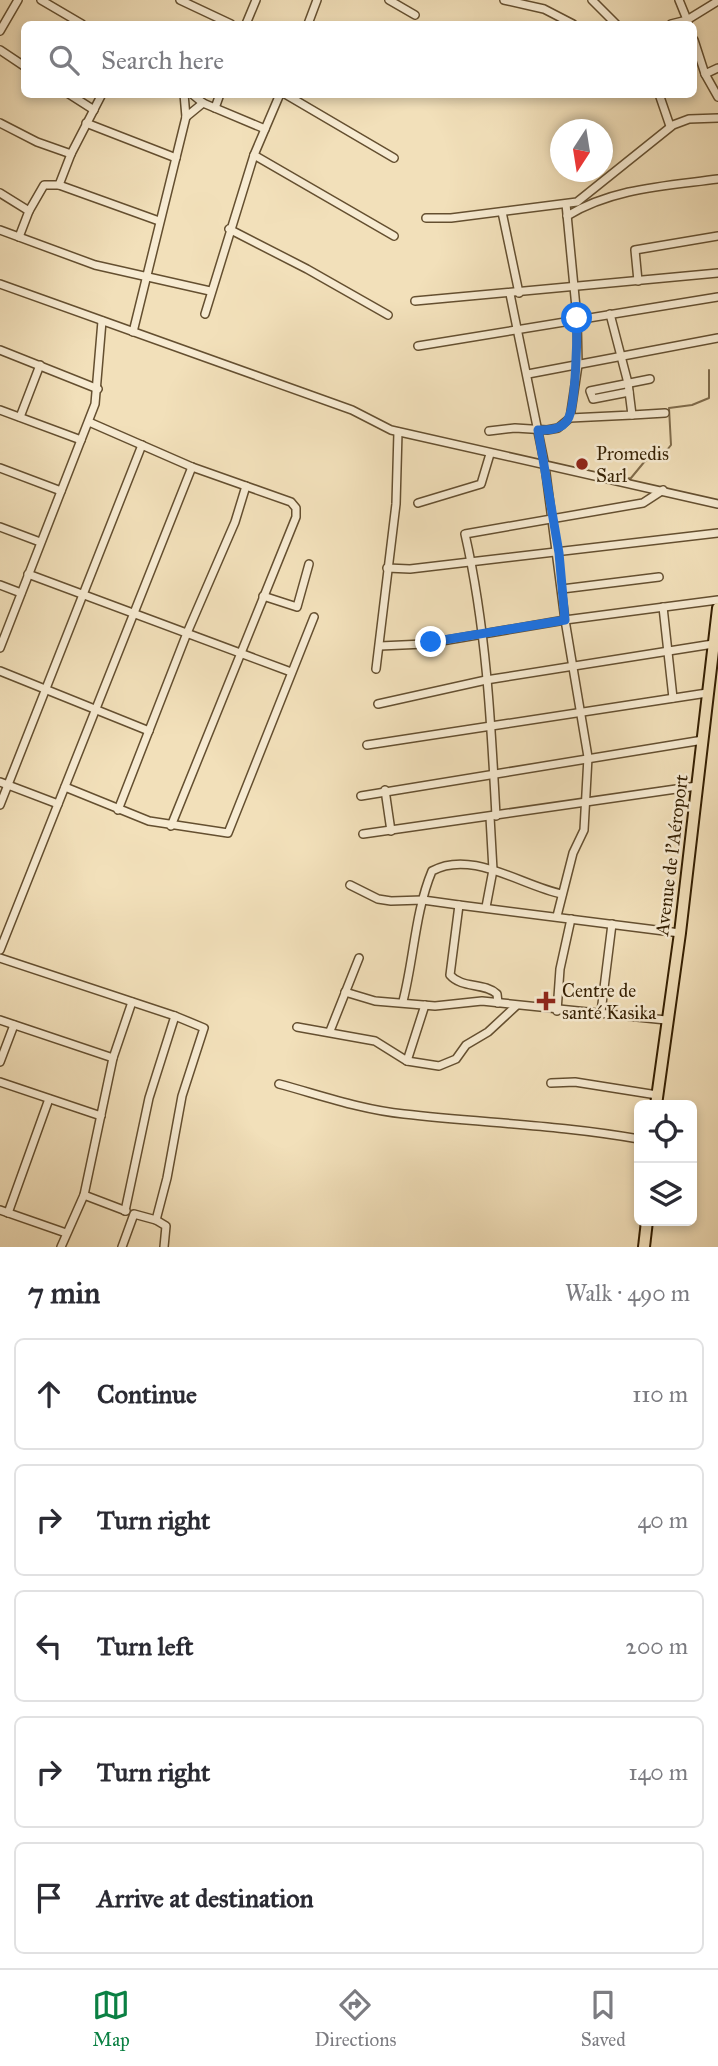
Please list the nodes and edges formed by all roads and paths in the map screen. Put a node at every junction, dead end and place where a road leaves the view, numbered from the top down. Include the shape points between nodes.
1 (18, 0) edge
2 (41, 0) edge
3 (180, 0) edge
4 (256, 0) edge
5 (317, 0) edge
6 (388, 0) edge
7 (504, 0) edge
8 (592, 0) edge
9 (679, 0) edge
10 (718, 1) edge
11 (415, 15) dead end
12 (77, 21) edge
13 (226, 21) edge
14 (247, 21) edge
15 (309, 21) edge
16 (567, 21) edge
17 (613, 21) edge
18 (688, 21) edge
19 (689, 21) edge
20 (0, 31) edge
21 (697, 49) edge
22 (0, 50) edge
23 (21, 64) edge
24 (718, 68) edge
25 (705, 74) junction
26 (718, 97) edge
27 (75, 98) edge
28 (100, 98) edge
29 (184, 98) edge
30 (197, 98) edge
31 (219, 98) edge
32 (281, 98) edge
33 (290, 98) edge
34 (660, 98) edge
35 (203, 103) junction
36 (215, 108) junction
37 (94, 110) junction
38 (186, 117) junction
39 (718, 118) edge
40 (0, 123) edge
41 (86, 124) junction
42 (670, 126) junction
43 (265, 129) junction
44 (71, 154) junction
45 (254, 155) junction
46 (176, 158) junction
47 (394, 158) dead end
48 (718, 179) edge
49 (59, 185) junction
50 (0, 193) edge
51 (566, 204) junction
52 (29, 211) junction
53 (502, 212) junction
54 (567, 216) junction
55 (426, 218) dead end
56 (159, 221) junction
57 (229, 229) junction
58 (0, 230) edge
59 (394, 236) dead end
60 (718, 236) edge
61 (19, 237) junction
62 (718, 273) edge
63 (147, 279) junction
64 (638, 281) junction
65 (0, 285) edge
66 (573, 288) junction
67 (210, 291) junction
68 (519, 293) junction
69 (510, 294) junction
70 (718, 297) edge
71 (415, 302) dead end
72 (205, 314) dead end
73 (610, 314) junction
74 (388, 315) dead end
75 (577, 318) junction
76 (102, 321) junction
77 (518, 329) junction
78 (133, 332) junction
79 (718, 338) edge
80 (418, 346) dead end
81 (0, 350) edge
82 (619, 355) junction
83 (40, 365) junction
84 (578, 365) junction
85 (528, 374) junction
86 (650, 379) dead end
87 (628, 383) junction
88 (98, 389) junction
89 (629, 393) junction
90 (0, 410) edge
91 (665, 413) dead end
92 (632, 415) junction
93 (20, 417) junction
94 (570, 418) junction
95 (89, 422) junction
96 (538, 430) junction
97 (489, 431) dead end
98 (398, 432) junction
99 (81, 440) junction
100 (142, 444) junction
101 (490, 454) junction
102 (545, 466) junction
103 (192, 467) junction
104 (0, 468) edge
105 (246, 486) junction
106 (663, 490) junction
107 (61, 491) junction
108 (418, 503) dead end
109 (718, 504) edge
110 (554, 518) junction
111 (0, 527) edge
112 (718, 533) edge
113 (40, 542) junction
114 (559, 553) junction
115 (472, 563) junction
116 (309, 564) dead end
117 (387, 568) junction
118 (28, 573) junction
119 (659, 577) dead end
120 (0, 585) edge
121 (562, 589) junction
122 (21, 593) junction
123 (82, 593) junction
124 (263, 596) junction
125 (718, 600) edge
126 (663, 607) junction
127 (718, 608) edge
128 (133, 613) junction
129 (314, 617) dead end
130 (565, 620) junction
131 (187, 633) junction
132 (481, 634) junction
133 (715, 638) edge
134 (380, 646) junction
135 (0, 648) edge
136 (668, 651) junction
137 (238, 653) junction
138 (574, 666) junction
139 (376, 669) dead end
140 (0, 671) edge
141 (291, 672) junction
142 (486, 680) junction
143 (45, 688) junction
144 (707, 693) junction
145 (673, 698) junction
146 (378, 704) dead end
147 (96, 710) junction
148 (581, 710) junction
149 (491, 724) junction
150 (149, 731) junction
151 (703, 740) junction
152 (367, 745) dead end
153 (588, 757) junction
154 (494, 773) junction
155 (4, 783) edge
156 (697, 786) junction
157 (65, 787) junction
158 (386, 790) junction
159 (361, 796) dead end
160 (586, 803) junction
161 (58, 804) junction
162 (0, 805) edge
163 (118, 810) junction
164 (493, 816) junction
165 (171, 826) junction
166 (391, 831) junction
167 (363, 834) dead end
168 (493, 870) junction
169 (350, 885) dead end
170 (562, 894) junction
171 (423, 900) junction
172 (459, 905) junction
173 (486, 907) junction
174 (557, 916) junction
175 (571, 919) junction
176 (611, 924) junction
177 (680, 933) junction
178 (0, 950) edge
179 (0, 958) edge
180 (359, 958) dead end
181 (345, 992) junction
182 (402, 1001) junction
183 (132, 1002) junction
184 (498, 1003) junction
185 (425, 1005) junction
186 (516, 1006) junction
187 (557, 1011) junction
188 (601, 1012) junction
189 (176, 1016) junction
190 (0, 1020) edge
191 (666, 1020) junction
192 (14, 1025) junction
193 (297, 1027) dead end
194 (330, 1031) junction
195 (113, 1058) junction
196 (407, 1061) junction
197 (0, 1062) edge
198 (0, 1082) edge
199 (551, 1083) dead end
200 (279, 1084) dead end
201 (49, 1099) junction
202 (657, 1100) edge
203 (101, 1116) junction
204 (634, 1138) edge
205 (84, 1195) junction
206 (125, 1211) junction
207 (4, 1212) edge
208 (134, 1214) junction
209 (156, 1220) junction
210 (647, 1226) edge
211 (66, 1233) junction
212 (127, 1238) junction
213 (61, 1247) edge
214 (122, 1247) edge
215 (131, 1247) edge
216 (164, 1247) edge
217 (644, 1247) edge

1 - 20 street
2 - 12 street
3 - 13 street
4 - 14 street
5 - 15 street
6 - 11 street
7 - 16 street via 539,7
8 - 17 street
9 - 18 street
10 - 19 street
21 - 25 street
22 - 23 street
24 - 25 street
25 - 26 street
27 - 37 street
28 - 37 street
29 - 38 street
30 - 35 street
31 - 36 street
32 - 43 street
33 - 47 street
34 - 42 street
35 - 36 street
35 - 38 street
36 - 43 street
37 - 41 street
38 - 46 street
39 - 42 street via 689,119
40 - 44 street
41 - 44 street
41 - 46 street
42 - 51 street via 582,200
43 - 45 street
44 - 49 street
45 - 57 street
45 - 59 street
46 - 56 street
48 - 54 street via 632,190
49 - 52 street via 44,186
49 - 56 street
50 - 52 street
51 - 53 street
51 - 54 street
52 - 61 street
53 - 55 street
53 - 68 street
54 - 66 street
56 - 63 street
57 - 67 street
57 - 74 street
58 - 61 street
60 - 64 street via 635,250
61 - 63 street
62 - 64 street
63 - 67 street
63 - 78 street
64 - 66 street
65 - 76 street
66 - 68 street
66 - 75 street
67 - 72 street
68 - 69 street
69 - 71 street
69 - 77 street
70 - 73 street
73 - 75 street
73 - 82 street
75 - 77 street
75 - 84 street
76 - 78 street
76 - 88 street
77 - 80 street
77 - 85 street
78 - 98 street via 352,410
79 - 82 street
81 - 83 street
82 - 84 street
82 - 87 street
83 - 88 street
83 - 93 street
84 - 85 street
84 - 94 street
85 - 96 street
86 - 87 street
87 - 89 street
87 - 89 street via 590,390 591,398
88 - 95 street
89 - 92 street
90 - 93 street
91 - 92 street
92 - 94 street
93 - 99 street
94 - 96 street via 558,428
95 - 99 street
95 - 100 street
96 - 97 street
96 - 102 street
98 - 101 street
98 - 117 street via 396,504
99 - 107 street
100 - 103 street
100 - 123 street
101 - 102 street
101 - 108 street via 481,484
102 - 106 street
102 - 110 street
103 - 105 street
103 - 128 street
104 - 107 street
105 - 124 street via 291,502 296,509
105 - 131 street
106 - 109 street
106 - 110 street via 643,503
107 - 113 street
110 - 114 street
110 - 115 street via 465,534
111 - 113 street
112 - 114 street
113 - 118 street
114 - 115 street
114 - 121 street
115 - 117 street
115 - 132 street
116 - 124 street via 297,607
117 - 134 street
118 - 122 street
118 - 123 street
119 - 121 street
120 - 122 street
121 - 130 street
122 - 135 street
123 - 128 street
123 - 143 street
124 - 137 street
125 - 126 street
126 - 130 street
126 - 136 street
127 - 133 highway, Avenue de l'Aéroport
128 - 131 street
128 - 147 street
129 - 141 street
130 - 132 street
130 - 138 street
131 - 137 street
131 - 150 street
132 - 134 street
132 - 142 street
133 - 136 street
133 - 144 highway, Avenue de l'Aéroport
134 - 139 street
136 - 138 street
136 - 145 street
137 - 141 street
137 - 165 street
138 - 142 street
138 - 148 street
140 - 143 street
141 - 165 street via 228,833
142 - 146 street
142 - 149 street
143 - 147 street
143 - 155 street
144 - 145 street
144 - 151 highway, Avenue de l'Aéroport
145 - 148 street
147 - 150 street
147 - 157 street
148 - 149 street
148 - 153 street
149 - 152 street
149 - 154 street
150 - 163 street
151 - 153 street
151 - 156 highway, Avenue de l'Aéroport
153 - 154 street
153 - 160 street
154 - 158 street
154 - 164 street
155 - 161 street
155 - 162 street
156 - 160 street
156 - 177 highway, Avenue de l'Aéroport
157 - 161 street
157 - 163 street
158 - 159 street
158 - 166 street
160 - 164 street
160 - 170 street via 581,839
161 - 178 street
163 - 165 street
164 - 166 street
164 - 168 street
166 - 167 street
168 - 170 street
168 - 171 street via 441,866 432,871
168 - 173 street
169 - 171 street via 378,899
170 - 174 street
171 - 172 street
171 - 182 street
172 - 173 street
172 - 184 street via 450,975 456,981 494,991
173 - 174 street
174 - 175 street
175 - 176 street
175 - 187 street
176 - 177 street
176 - 188 street
177 - 191 highway, Avenue de l'Aéroport
179 - 183 street
180 - 181 street
181 - 182 street via 362,999
181 - 194 street
182 - 185 street
183 - 189 street
183 - 195 street
184 - 185 street
184 - 186 street
185 - 196 street
186 - 187 street
186 - 196 street via 451,1062 439,1066
187 - 188 street
188 - 191 street
189 - 206 street via 149,1098
189 - 209 street via 204,1028 182,1096
190 - 192 street
191 - 202 highway, Avenue de l'Aéroport
192 - 195 street
192 - 197 street
193 - 194 street
194 - 196 street via 375,1041
195 - 203 street
198 - 201 street
199 - 202 street via 575,1083
200 - 204 street via 404,1114 523,1123
201 - 203 street
201 - 207 street
203 - 205 street
205 - 206 street
205 - 211 street
206 - 208 street
207 - 211 street
208 - 209 street
208 - 212 street
209 - 216 street via 167,1230
210 - 217 highway
211 - 213 street
212 - 214 street
212 - 215 street

